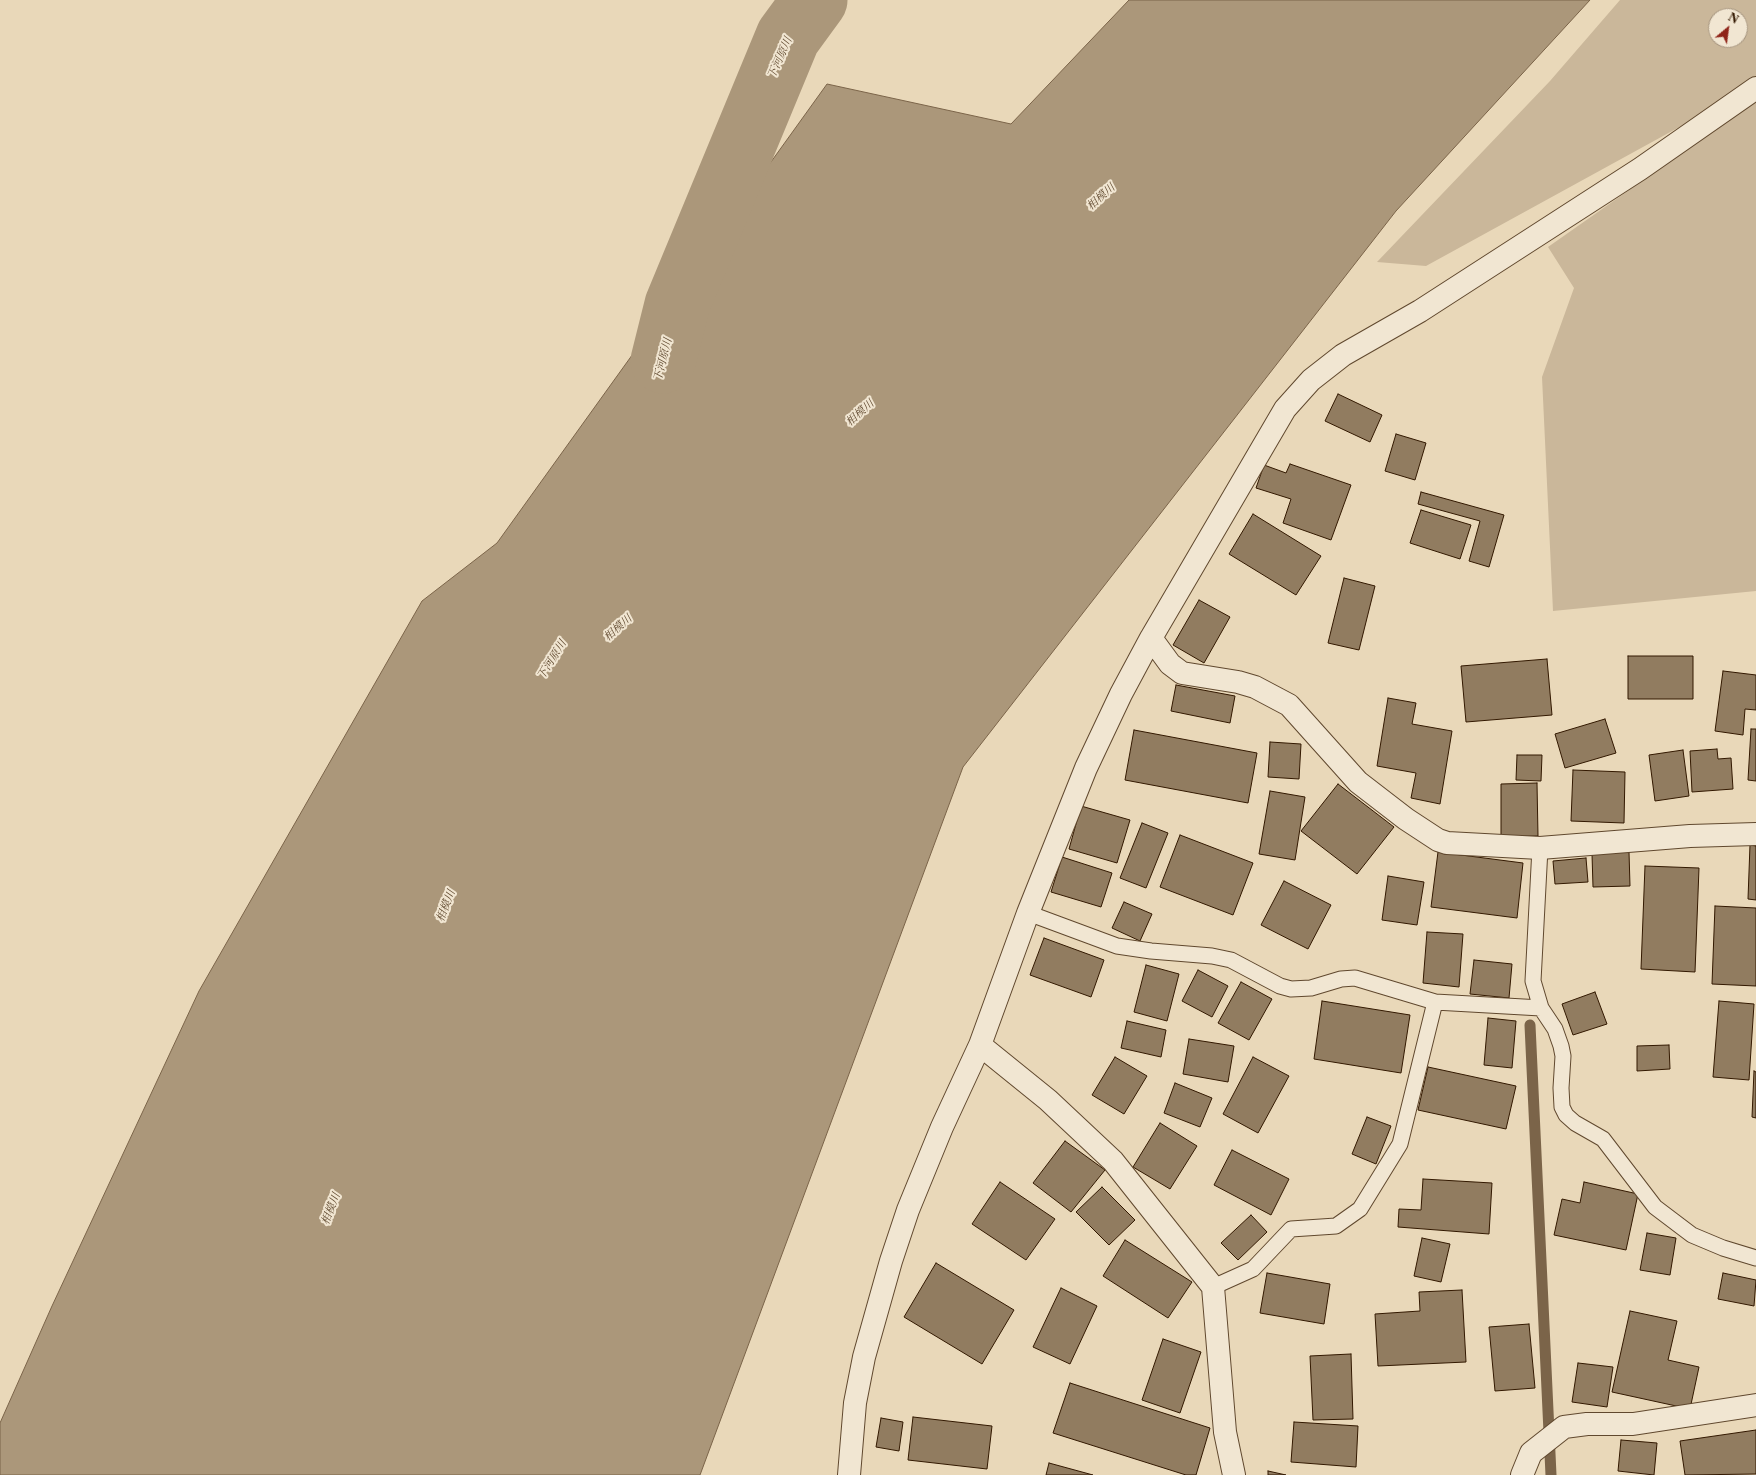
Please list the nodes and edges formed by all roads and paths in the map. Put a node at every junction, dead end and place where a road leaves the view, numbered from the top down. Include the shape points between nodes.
1 (1756, 88) edge
2 (1151, 638) junction
3 (1756, 834) edge
4 (1540, 848) junction
5 (1028, 913) junction
6 (1435, 1002) junction
7 (1541, 1008) junction
8 (980, 1045) junction
9 (1756, 1258) edge
10 (1213, 1287) junction
11 (1756, 1405) edge
12 (849, 1475) edge
13 (1234, 1475) edge
14 (1522, 1475) edge

1 - 2 street via 1640,169 1420,311 1343,355 1311,380 1285,409
2 - 4 street via 1170,664 1182,673 1256,687 1289,706 1358,782 1430,836 1447,843
2 - 5 street via 1102,732
3 - 4 street via 1690,836
4 - 7 lane via 1533,980
5 - 6 lane via 1117,946 1231,960 1280,986 1291,989 1311,988 1341,979 1356,978
5 - 8 street
6 - 7 lane
6 - 10 lane via 1400,1144 1360,1209 1336,1226 1291,1229 1253,1269
7 - 9 lane via 1555,1029 1561,1046 1562,1107 1566,1115 1603,1139 1655,1207 1692,1235
8 - 10 street via 1048,1100 1113,1161
8 - 12 street via 942,1127 908,1210 891,1261 864,1357 855,1403
10 - 13 street via 1225,1432
11 - 14 street via 1634,1424 1587,1424 1564,1427 1531,1453

